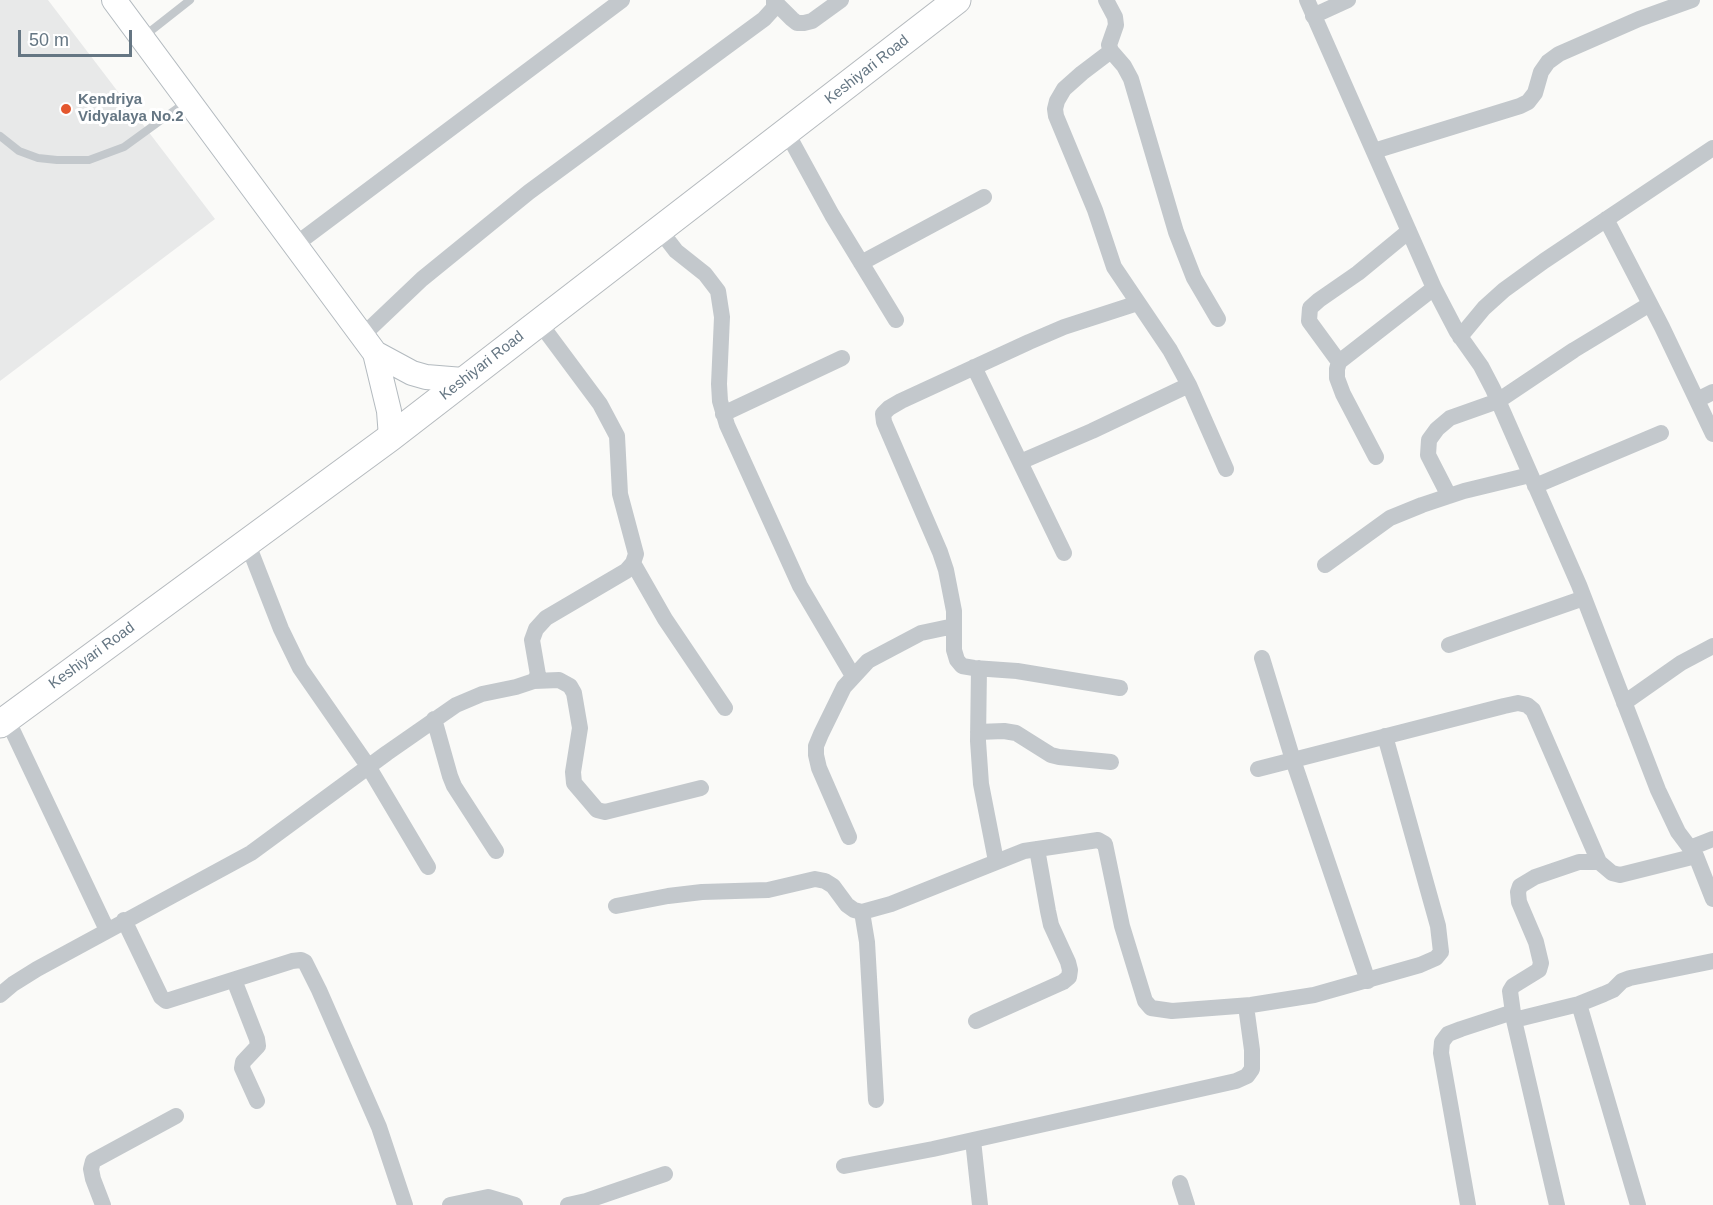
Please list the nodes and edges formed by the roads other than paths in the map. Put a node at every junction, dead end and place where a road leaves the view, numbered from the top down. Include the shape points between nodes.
1 (114, 0) edge
2 (190, 0) edge
3 (622, 0) edge
4 (841, 0) edge
5 (957, 0) edge
6 (1106, 0) edge
7 (1306, 0) edge
8 (1348, 0) edge
9 (1692, 0) edge
10 (775, 1) edge
11 (1313, 16) junction
12 (142, 38) junction
13 (1111, 51) junction
14 (188, 100) junction
15 (786, 131) junction
16 (0, 136) edge
17 (1713, 148) edge
18 (1374, 151) junction
19 (984, 197) dead end
20 (1606, 219) junction
21 (659, 230) junction
22 (1409, 231) junction
23 (295, 245) junction
24 (861, 263) junction
25 (1434, 288) junction
26 (1138, 303) junction
27 (1650, 304) junction
28 (896, 320) dead end
29 (1218, 320) dead end
30 (539, 322) junction
31 (1460, 337) junction
32 (368, 344) junction
33 (842, 358) dead end
34 (1339, 362) junction
35 (974, 367) junction
36 (463, 381) junction
37 (1189, 385) junction
38 (1713, 392) edge
39 (1697, 400) junction
40 (1498, 401) junction
41 (723, 414) junction
42 (1661, 433) dead end
43 (1713, 434) edge
44 (390, 437) junction
45 (1376, 457) dead end
46 (1020, 462) junction
47 (1226, 469) dead end
48 (1532, 481) junction
49 (1449, 496) junction
50 (247, 542) junction
51 (1064, 553) dead end
52 (633, 563) junction
53 (1324, 565) dead end
54 (1584, 598) junction
55 (954, 626) junction
56 (1449, 645) dead end
57 (1713, 646) edge
58 (1262, 658) dead end
59 (979, 668) junction
60 (853, 676) junction
61 (534, 681) junction
62 (1120, 688) dead end
63 (1624, 703) junction
64 (725, 708) dead end
65 (434, 719) junction
66 (3, 722) edge
67 (978, 732) junction
68 (1385, 736) junction
69 (1293, 760) junction
70 (1111, 762) dead end
71 (368, 766) junction
72 (1258, 769) dead end
73 (701, 788) dead end
74 (849, 837) dead end
75 (1713, 839) edge
76 (1037, 849) junction
77 (496, 851) dead end
78 (1693, 852) junction
79 (996, 861) junction
80 (1599, 862) junction
81 (428, 867) dead end
82 (1713, 898) edge
83 (616, 906) dead end
84 (862, 912) junction
85 (124, 920) junction
86 (107, 930) junction
87 (1713, 961) edge
88 (234, 980) junction
89 (1368, 981) junction
90 (0, 995) edge
91 (1579, 1004) junction
92 (1246, 1006) junction
93 (1514, 1016) junction
94 (976, 1021) dead end
95 (876, 1100) dead end
96 (257, 1101) dead end
97 (176, 1116) dead end
98 (973, 1140) junction
99 (844, 1166) dead end
100 (665, 1174) dead end
101 (1180, 1183) dead end
102 (103, 1205) edge
103 (405, 1205) edge
104 (450, 1205) edge
105 (515, 1205) edge
106 (568, 1205) edge
107 (981, 1205) edge
108 (1187, 1205) edge
109 (1468, 1205) edge
110 (1557, 1205) edge
111 (1638, 1205) edge

1 - 12 street
2 - 12 lane
3 - 23 street
4 - 10 street via 804,23 797,23
5 - 15 main road, Keshiyari Road
6 - 13 street via 1116,24 1109,45
7 - 11 street
8 - 11 street
9 - 18 street via 1559,54 1548,62 1535,93 1520,106
10 - 32 street via 765,20 529,192 422,279
11 - 18 street
12 - 14 street
13 - 26 street via 1064,90 1055,109 1114,267
13 - 29 street via 1131,79 1176,232 1194,278
14 - 16 lane via 124,147 89,160 38,158 19,151
14 - 23 street
15 - 21 main road, Keshiyari Road
15 - 24 street
17 - 20 street
18 - 22 street
19 - 24 street
20 - 27 street
20 - 31 street via 1504,290
21 - 30 main road, Keshiyari Road
21 - 41 street via 718,291 722,317 718,384
22 - 25 street
22 - 34 street via 1310,308 1309,321
23 - 32 street
24 - 28 street
25 - 31 street
25 - 34 street
26 - 35 street via 1064,327
26 - 37 street
27 - 39 street
27 - 40 street
30 - 36 main road, Keshiyari Road
30 - 52 street via 600,404 617,436 620,494 636,554
31 - 40 street via 1481,366
32 - 36 street via 412,373
32 - 44 street via 389,411
33 - 41 street
34 - 45 street via 1337,378
35 - 46 street
35 - 55 street via 901,401 883,414 940,552 950,583
36 - 44 main road, Keshiyari Road
37 - 46 street
37 - 47 street
38 - 39 street
39 - 43 street
40 - 48 street
40 - 49 street via 1450,418 1430,440 1428,455
41 - 60 street via 800,586
42 - 48 street
44 - 50 main road, Keshiyari Road
46 - 51 street
48 - 49 street
48 - 54 street
49 - 53 street via 1390,518
50 - 66 main road, Keshiyari Road
50 - 71 street via 300,668
52 - 61 street via 536,628 532,640 538,675
52 - 64 street
54 - 56 street
54 - 63 street
55 - 59 street via 957,660 962,666
55 - 60 street via 904,641 868,661
57 - 63 street
58 - 69 street
59 - 62 street
59 - 67 street
60 - 74 street via 821,734 816,755
61 - 65 street via 482,694
61 - 73 street via 559,680 574,693 580,729 574,783 597,810 606,812
63 - 78 street via 1658,790 1678,832
65 - 71 street
65 - 77 street via 454,786
66 - 86 street
67 - 70 street via 1016,733 1051,755
67 - 79 street via 981,784
68 - 69 street
68 - 80 street via 1504,706 1527,705 1533,710
68 - 89 street via 1438,926 1441,952 1420,965
69 - 72 street
69 - 89 street
71 - 81 street
71 - 85 street via 251,853
75 - 78 street
76 - 79 street
76 - 92 street via 1090,840 1105,844 1122,926 1145,1001 1151,1008 1172,1011
76 - 94 street via 1051,925 1068,962 1069,977
78 - 80 street via 1620,874 1612,873
78 - 82 street
79 - 84 street
80 - 93 street via 1580,862 1520,886 1520,902 1541,963 1539,970 1510,991
83 - 84 street via 702,892 768,890 815,879 833,886 847,905
84 - 95 street
85 - 86 street
85 - 88 street via 166,1001
86 - 90 street via 37,969
87 - 91 street via 1630,978
88 - 96 street via 257,1040 258,1046 242,1068
88 - 103 street via 292,962 305,962 379,1127
89 - 92 street via 1286,1001
91 - 93 street
91 - 111 street
92 - 98 street via 1252,1050 1252,1069 1247,1076
93 - 109 street via 1461,1029 1442,1042
93 - 110 street
97 - 102 street via 93,1161 93,1179
98 - 99 street
98 - 107 street
100 - 106 street
101 - 108 street
104 - 105 street via 488,1197

